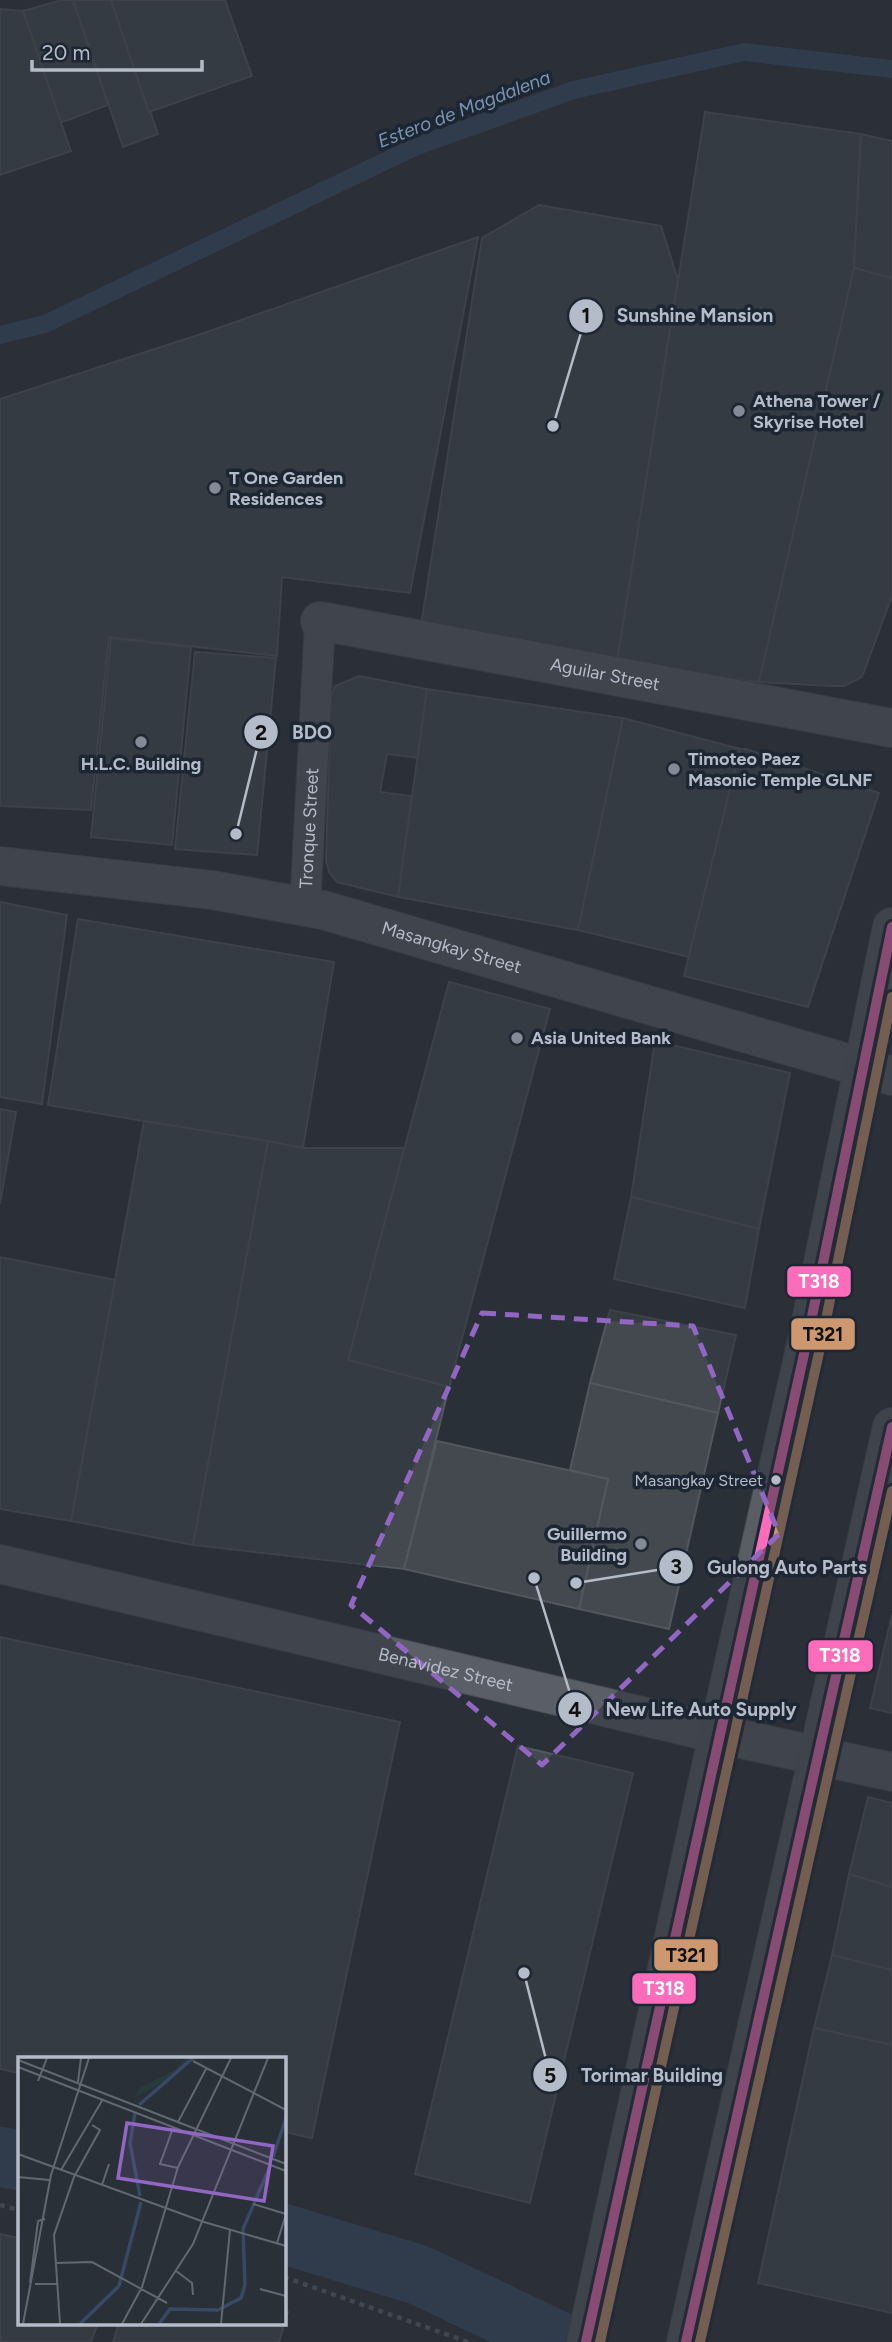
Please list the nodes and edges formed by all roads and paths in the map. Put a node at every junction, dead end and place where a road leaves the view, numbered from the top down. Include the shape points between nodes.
1 (320, 621) joint
2 (892, 728) edge
3 (0, 866) edge
4 (305, 908) junction
5 (892, 927) edge
6 (878, 1072) edge
7 (892, 1426) edge
8 (0, 1564) edge
9 (718, 1734) junction
10 (818, 1756) junction
11 (892, 1772) edge
12 (0, 2206) edge
13 (18, 2210) edge
14 (285, 2277) edge
15 (468, 2342) edge
16 (586, 2342) edge
17 (686, 2342) edge

1 - 2 street, Aguilar Street
1 - 4 lane, Tronque Street
3 - 4 street, Masangkay Street via 212,890
4 - 6 street, Masangkay Street
5 - 6 main road
6 - 9 main road via 808,1336
7 - 10 main road
8 - 9 street, Benavidez Street
9 - 10 street, Benavidez Street
9 - 16 main road
10 - 11 street, Benavidez Street
10 - 17 main road
12 - 13 path
14 - 15 path

